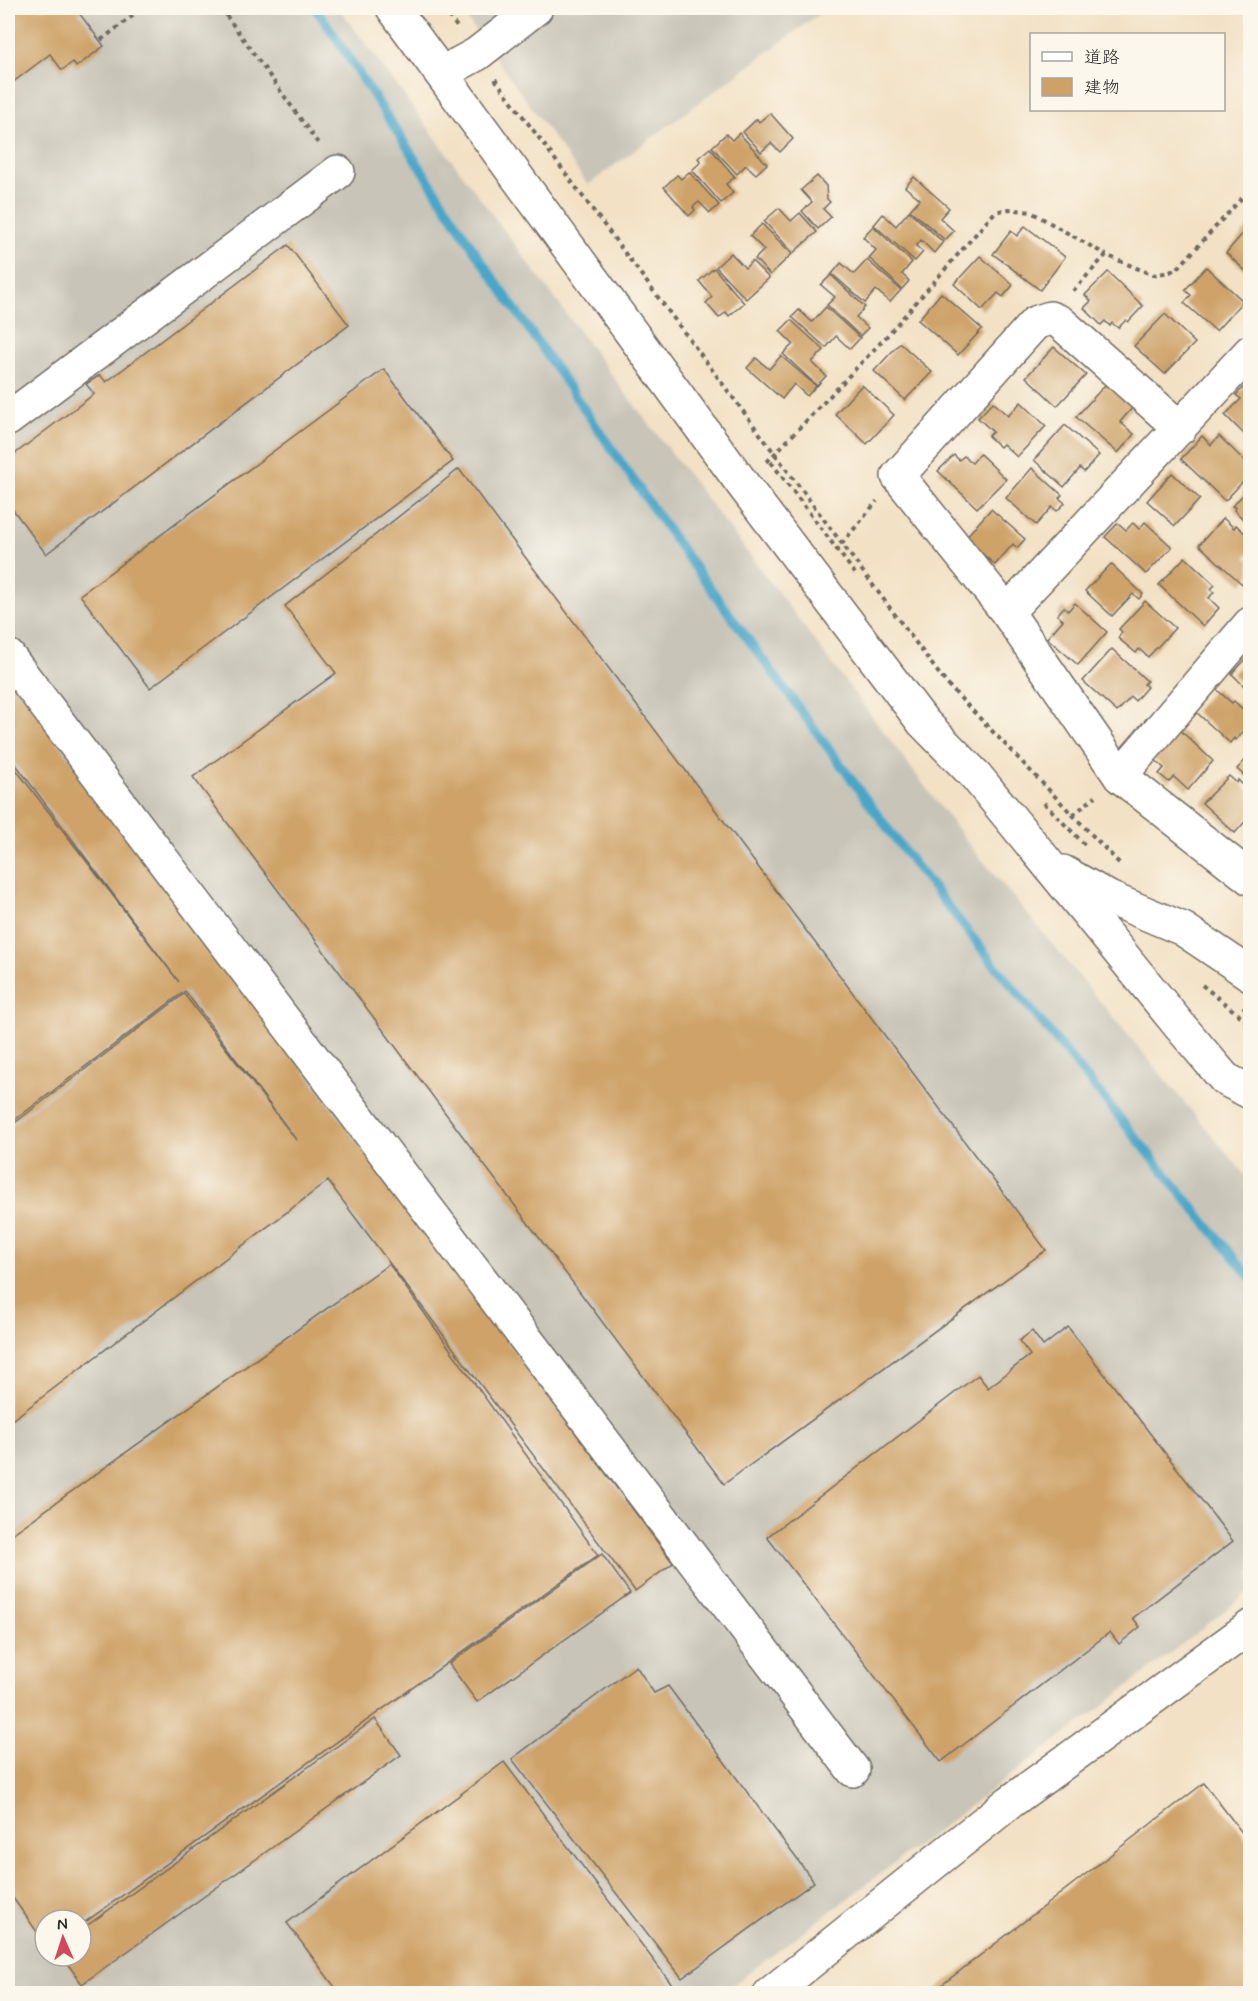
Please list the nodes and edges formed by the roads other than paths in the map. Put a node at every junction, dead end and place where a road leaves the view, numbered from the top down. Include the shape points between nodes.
1 (393, 8) edge
2 (536, 8) edge
3 (442, 73) junction
4 (338, 172) road end
5 (1251, 352) edge
6 (8, 419) edge
7 (1180, 428) junction
8 (1007, 612) junction
9 (1251, 624) edge
10 (8, 656) edge
11 (1120, 776) junction
12 (1046, 862) junction
13 (1251, 878) edge
14 (1251, 974) edge
15 (1238, 1085) edge
16 (1251, 1113) edge
17 (1251, 1627) edge
18 (853, 1770) dead end
19 (770, 1994) edge

1 - 3 street
2 - 3 street via 474,56
3 - 12 street via 744,486 923,722 976,776
4 - 6 street
5 - 7 street
7 - 8 street
7 - 8 street via 1060,322 1050,318 1035,323 898,476
8 - 11 street
9 - 11 street
10 - 18 street
11 - 13 street
12 - 14 street via 1109,898 1183,929
12 - 15 street
15 - 16 street
17 - 19 street via 1010,1802

